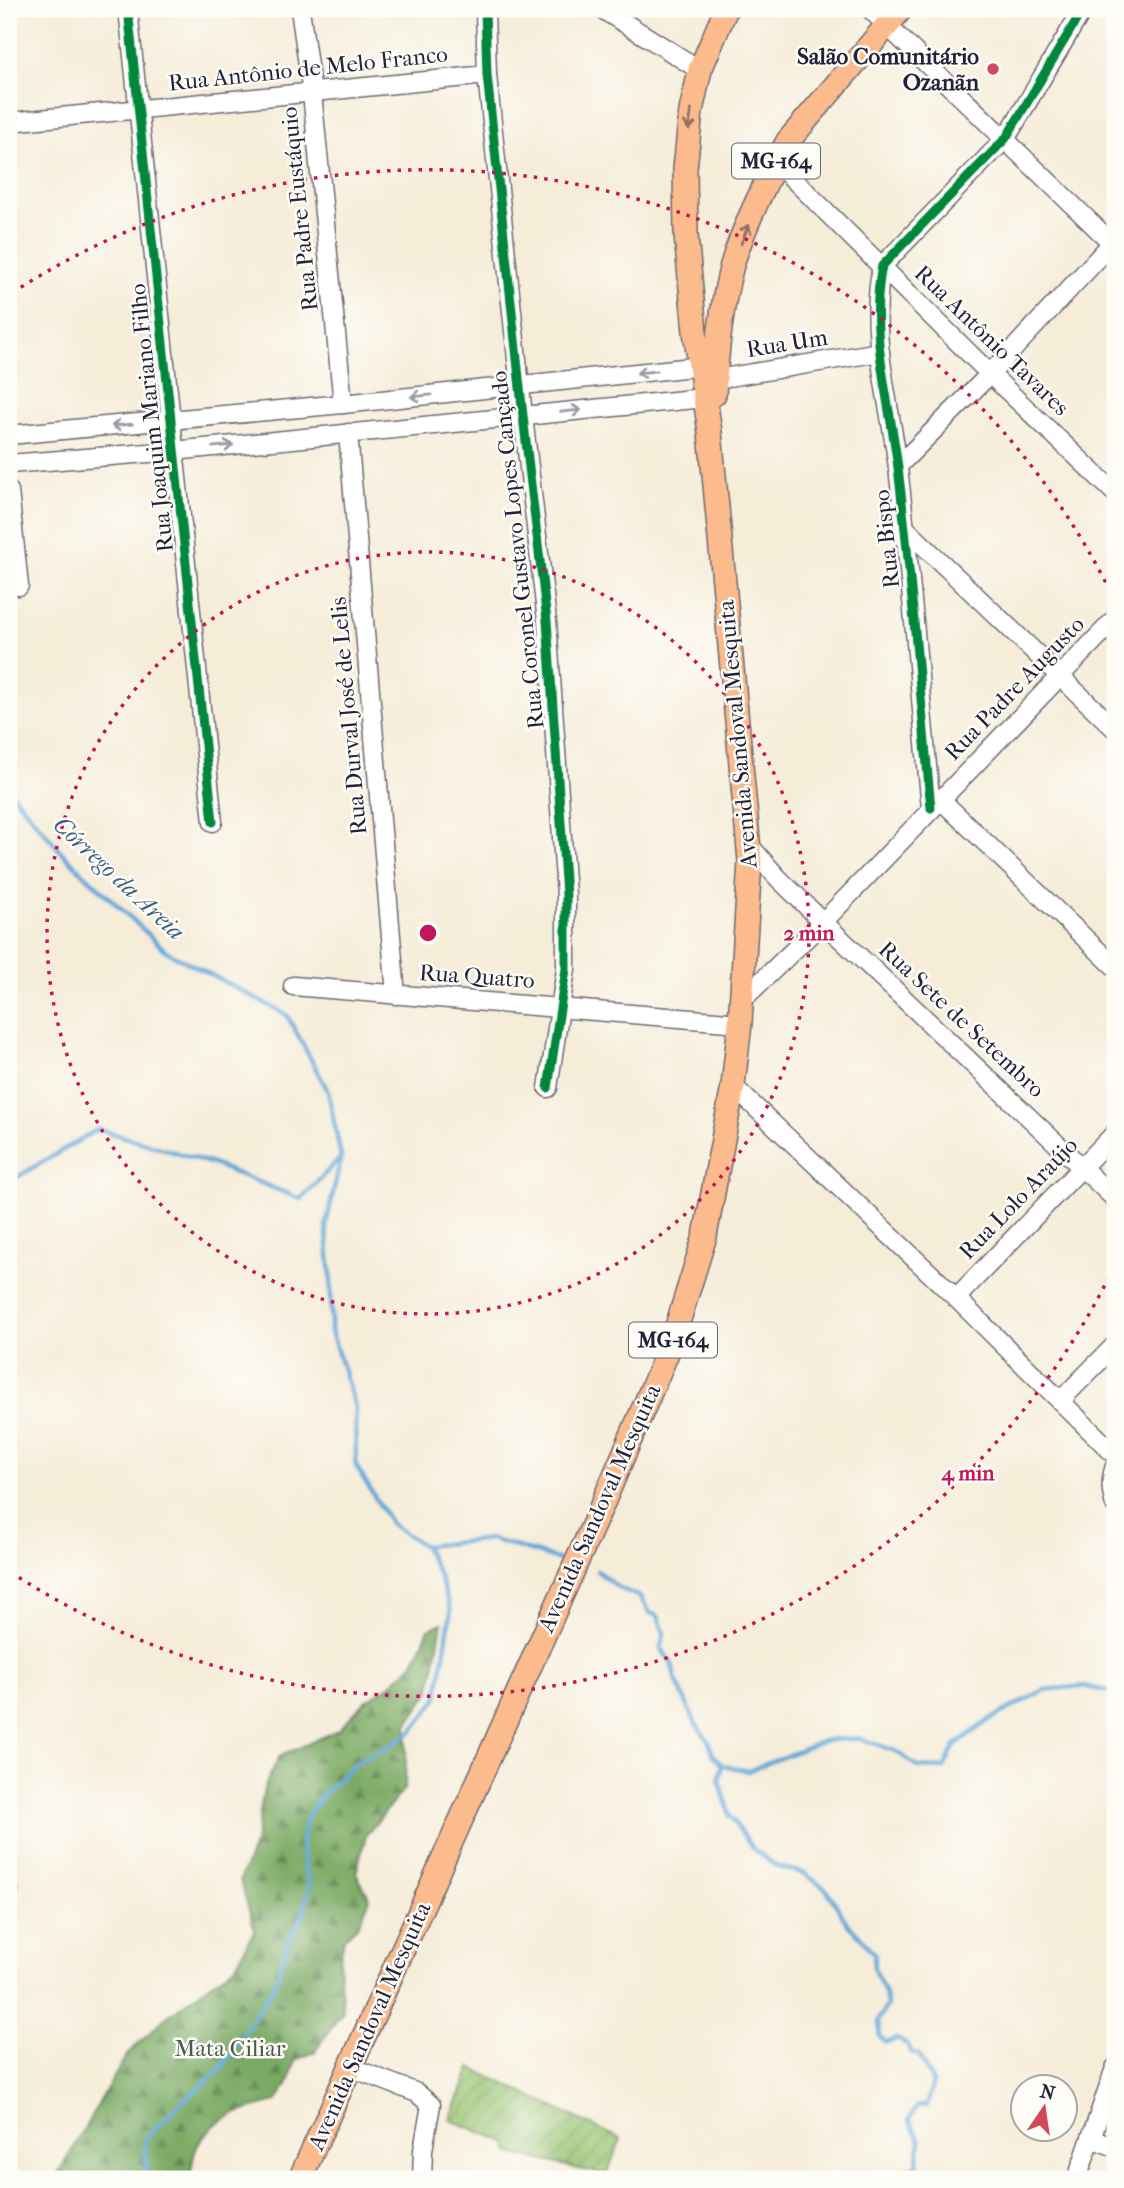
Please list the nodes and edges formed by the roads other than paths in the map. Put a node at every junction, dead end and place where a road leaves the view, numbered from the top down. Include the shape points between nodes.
1 (128, 9) edge
2 (300, 9) edge
3 (485, 9) edge
4 (602, 9) edge
5 (726, 9) edge
6 (870, 9) edge
7 (1083, 9) edge
8 (894, 17) edge
9 (700, 70) junction
10 (487, 75) junction
11 (312, 93) junction
12 (137, 110) junction
13 (9, 122) edge
14 (1006, 138) junction
15 (776, 162) junction
16 (1114, 243) edge
17 (687, 262) junction
18 (733, 264) junction
19 (882, 267) junction
20 (880, 352) junction
21 (990, 374) junction
22 (710, 376) junction
23 (520, 385) junction
24 (343, 404) junction
25 (523, 416) junction
26 (170, 421) junction
27 (348, 433) junction
28 (9, 435) edge
29 (174, 451) junction
30 (9, 464) edge
31 (898, 467) junction
32 (9, 491) edge
33 (1115, 493) edge
34 (904, 527) junction
35 (19, 586) dead end
36 (1115, 619) edge
37 (1059, 676) junction
38 (1115, 729) edge
39 (935, 804) junction
40 (213, 822) dead end
41 (748, 844) junction
42 (823, 922) junction
43 (1115, 967) edge
44 (293, 986) dead end
45 (396, 995) junction
46 (562, 1007) junction
47 (741, 1012) junction
48 (733, 1086) junction
49 (548, 1088) dead end
50 (1115, 1133) edge
51 (1082, 1166) junction
52 (1115, 1199) edge
53 (956, 1298) junction
54 (1115, 1345) edge
55 (1060, 1401) junction
56 (1115, 1455) edge
57 (1115, 1466) edge
58 (1115, 1505) edge
59 (350, 2067) junction
60 (1115, 2068) edge
61 (1091, 2138) junction
62 (1115, 2147) edge
63 (300, 2179) edge
64 (422, 2179) edge
65 (1077, 2179) edge

1 - 12 street, Rua Joaquim Mariano Filho
2 - 11 street, Rua Padre Eustáquio
3 - 10 street, Rua Coronel Gustavo Lopes Cançado
4 - 9 street
5 - 9 main road, Avenida Sandoval Mesquita
6 - 8 street
7 - 14 street
8 - 14 street
8 - 15 main road, MG-164 via 788,141
9 -> 17 main road, Avenida Sandoval Mesquita via 685,169
10 - 11 street, Rua Antônio de Melo Franco
10 - 23 street, Rua Coronel Gustavo Lopes Cançado
11 - 12 street, Rua Antônio de Melo Franco
11 - 24 street, Rua Padre Eustáquio
12 - 13 street, Rua Antônio de Melo Franco
12 - 26 street, Rua Joaquim Mariano Filho
14 - 16 street
14 - 19 street
18 -> 15 main road, MG-164
15 - 19 street, Rua Antônio Tavares
16 - 21 street
17 - 18 main road via 698,279 709,282 720,280
17 - 22 main road, Avenida Sandoval Mesquita
18 - 22 main road, MG-164
19 - 20 street, Rua Bispo via 878,287
19 - 21 street, Rua Antônio Tavares
20 - 22 street, Rua Um
20 - 31 street, Rua Bispo
21 - 31 street
21 - 33 street, Rua Antônio Tavares
22 -> 23 street
25 -> 22 street
22 - 41 main road, Avenida Sandoval Mesquita / MG-164 via 710,432
23 -> 24 street
23 - 25 street, Rua Coronel Gustavo Lopes Cançado
24 - 26 street
25 - 27 street
25 - 46 street, Rua Coronel Gustavo Lopes Cançado via 547,621 565,895
26 -> 28 street
26 - 29 street, Rua Joaquim Mariano Filho
29 -> 27 street
27 - 45 street, Rua Durval José de Lelis
29 - 30 street
29 - 40 street, Rua Joaquim Mariano Filho
31 - 34 street, Rua Bispo
32 - 35 street
34 - 37 street
34 - 39 street, Rua Bispo
36 - 37 street, Rua Padre Augusto
37 - 38 street
37 - 39 street, Rua Padre Augusto
39 - 42 street, Rua Padre Augusto
39 - 43 street
41 - 42 street, Rua Sete de Setembro
41 - 47 main road, Avenida Sandoval Mesquita / MG-164
42 - 47 street, Rua Padre Augusto
42 - 51 street, Rua Sete de Setembro
44 - 45 street, Rua Quatro
45 - 46 street, Rua Quatro
46 - 47 street, Rua Quatro
46 - 49 street, Rua Coronel Gustavo Lopes Cançado
47 - 48 main road, Avenida Sandoval Mesquita / MG-164
48 - 53 street
48 - 59 main road, Avenida Sandoval Mesquita / MG-164 via 705,1236 673,1339
50 - 51 street, Rua Lolo Araújo
51 - 52 street, Rua Sete de Setembro
51 - 53 street, Rua Lolo Araújo
53 - 55 street
54 - 55 street
55 - 56 street
57 - 58 street via 1111,1492
59 - 63 main road, Avenida Sandoval Mesquita / MG-164
59 - 64 street via 417,2093 430,2105
60 - 61 street
61 - 62 street
61 - 65 street

